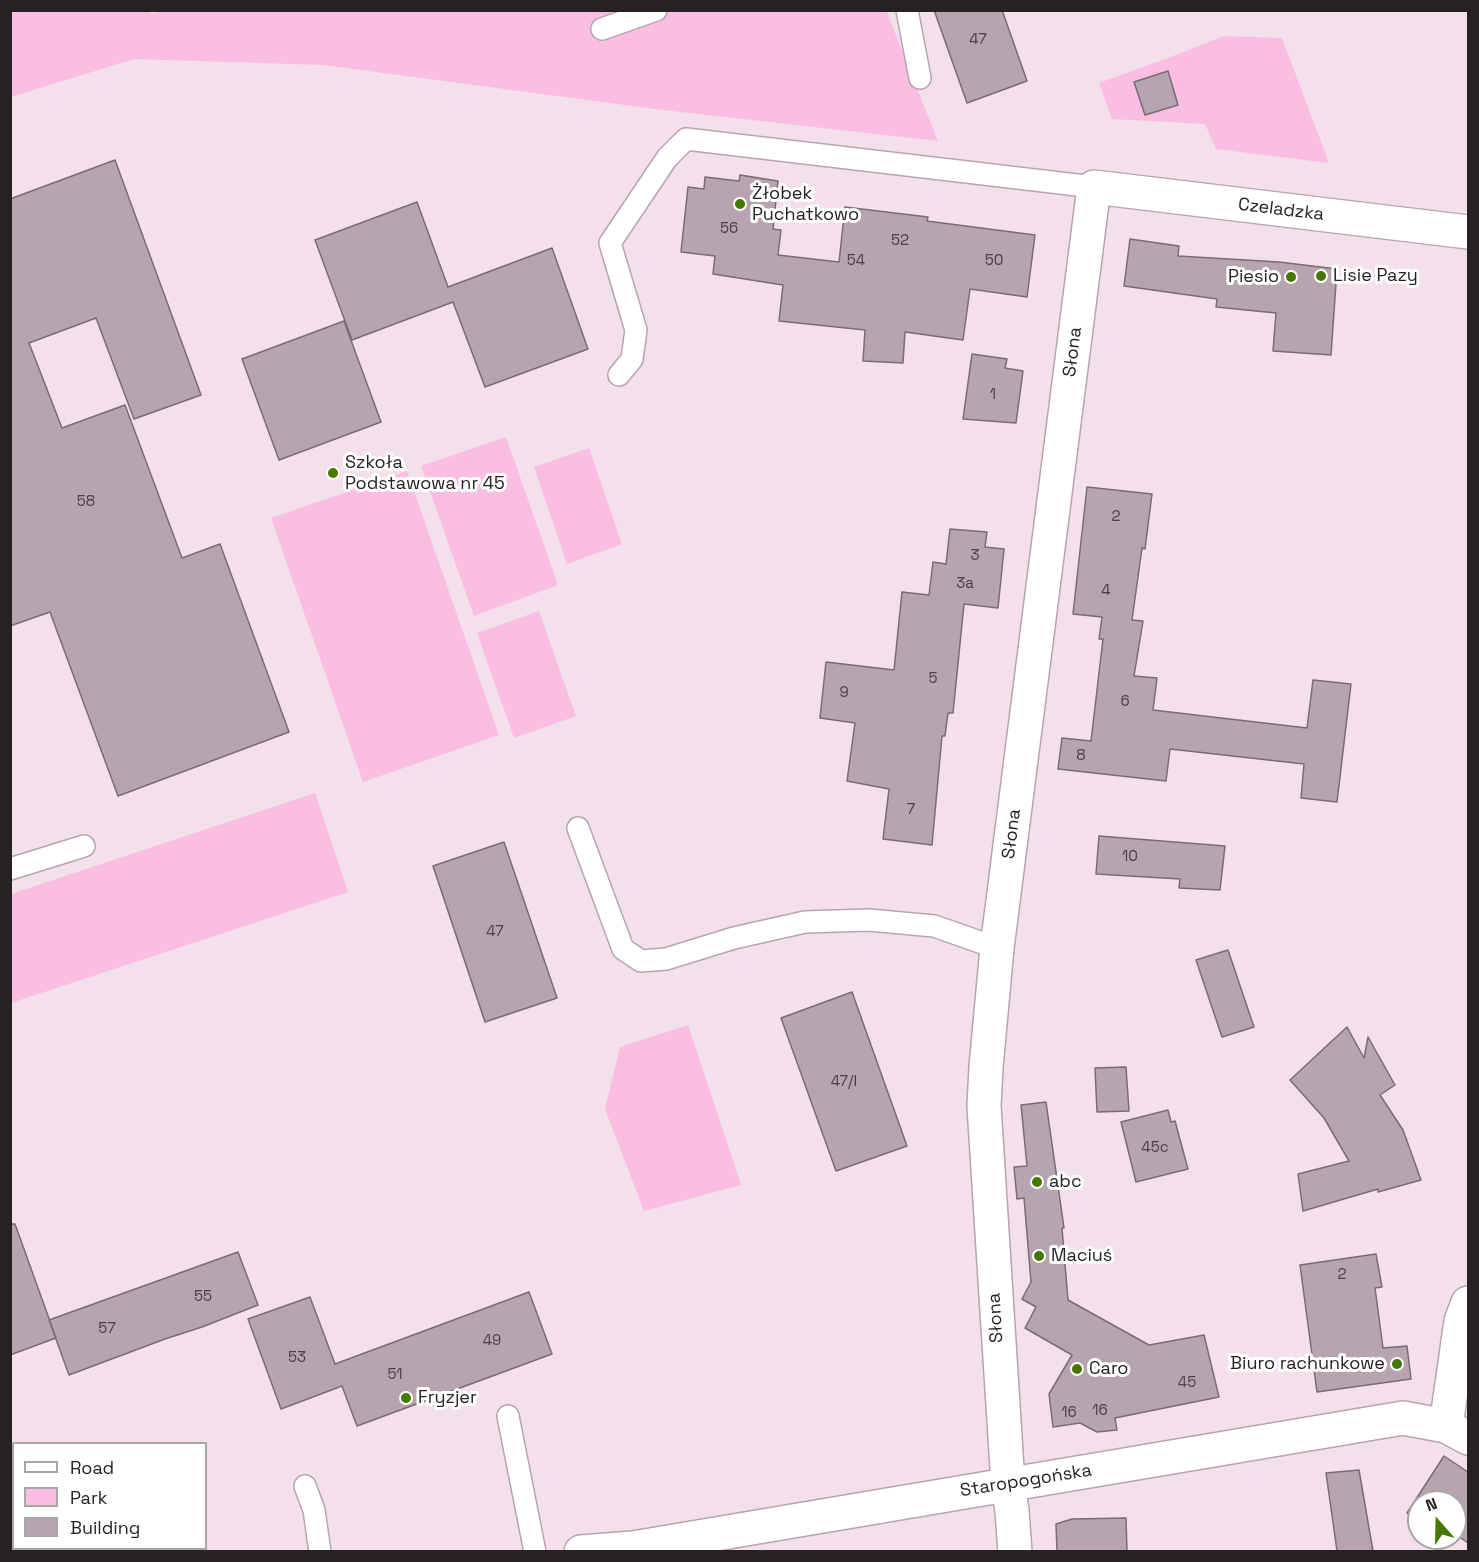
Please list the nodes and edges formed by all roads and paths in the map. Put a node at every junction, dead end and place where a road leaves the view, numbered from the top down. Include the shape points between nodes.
1 (656, 10) edge
2 (907, 10) edge
3 (602, 29) dead end
4 (920, 78) dead end
5 (1094, 187) junction
6 (1468, 232) edge
7 (619, 375) dead end
8 (578, 828) dead end
9 (84, 846) dead end
10 (10, 869) edge
11 (997, 948) junction
12 (1468, 1303) edge
13 (508, 1416) dead end
14 (1457, 1432) edge
15 (1008, 1484) junction
16 (305, 1486) dead end
17 (75, 1550) edge
18 (98, 1551) edge
19 (320, 1551) edge
20 (535, 1551) edge
21 (581, 1551) edge
22 (1015, 1551) edge

1 - 3 lane
2 - 4 lane
5 - 6 street, Czeladzka
5 - 7 lane via 686,139 667,158 610,243 636,330 632,359
5 - 11 street, Słona
8 - 11 lane via 623,949 641,961 666,959 805,922 868,920 934,926
9 - 10 lane
11 - 15 street, Słona via 984,1106
12 - 14 street via 1461,1321
13 - 20 lane
14 - 15 street, Staropogońska via 1403,1418
15 - 21 street, Staropogońska via 633,1548
15 - 22 street, Słona
16 - 19 lane via 314,1510
17 - 18 street

